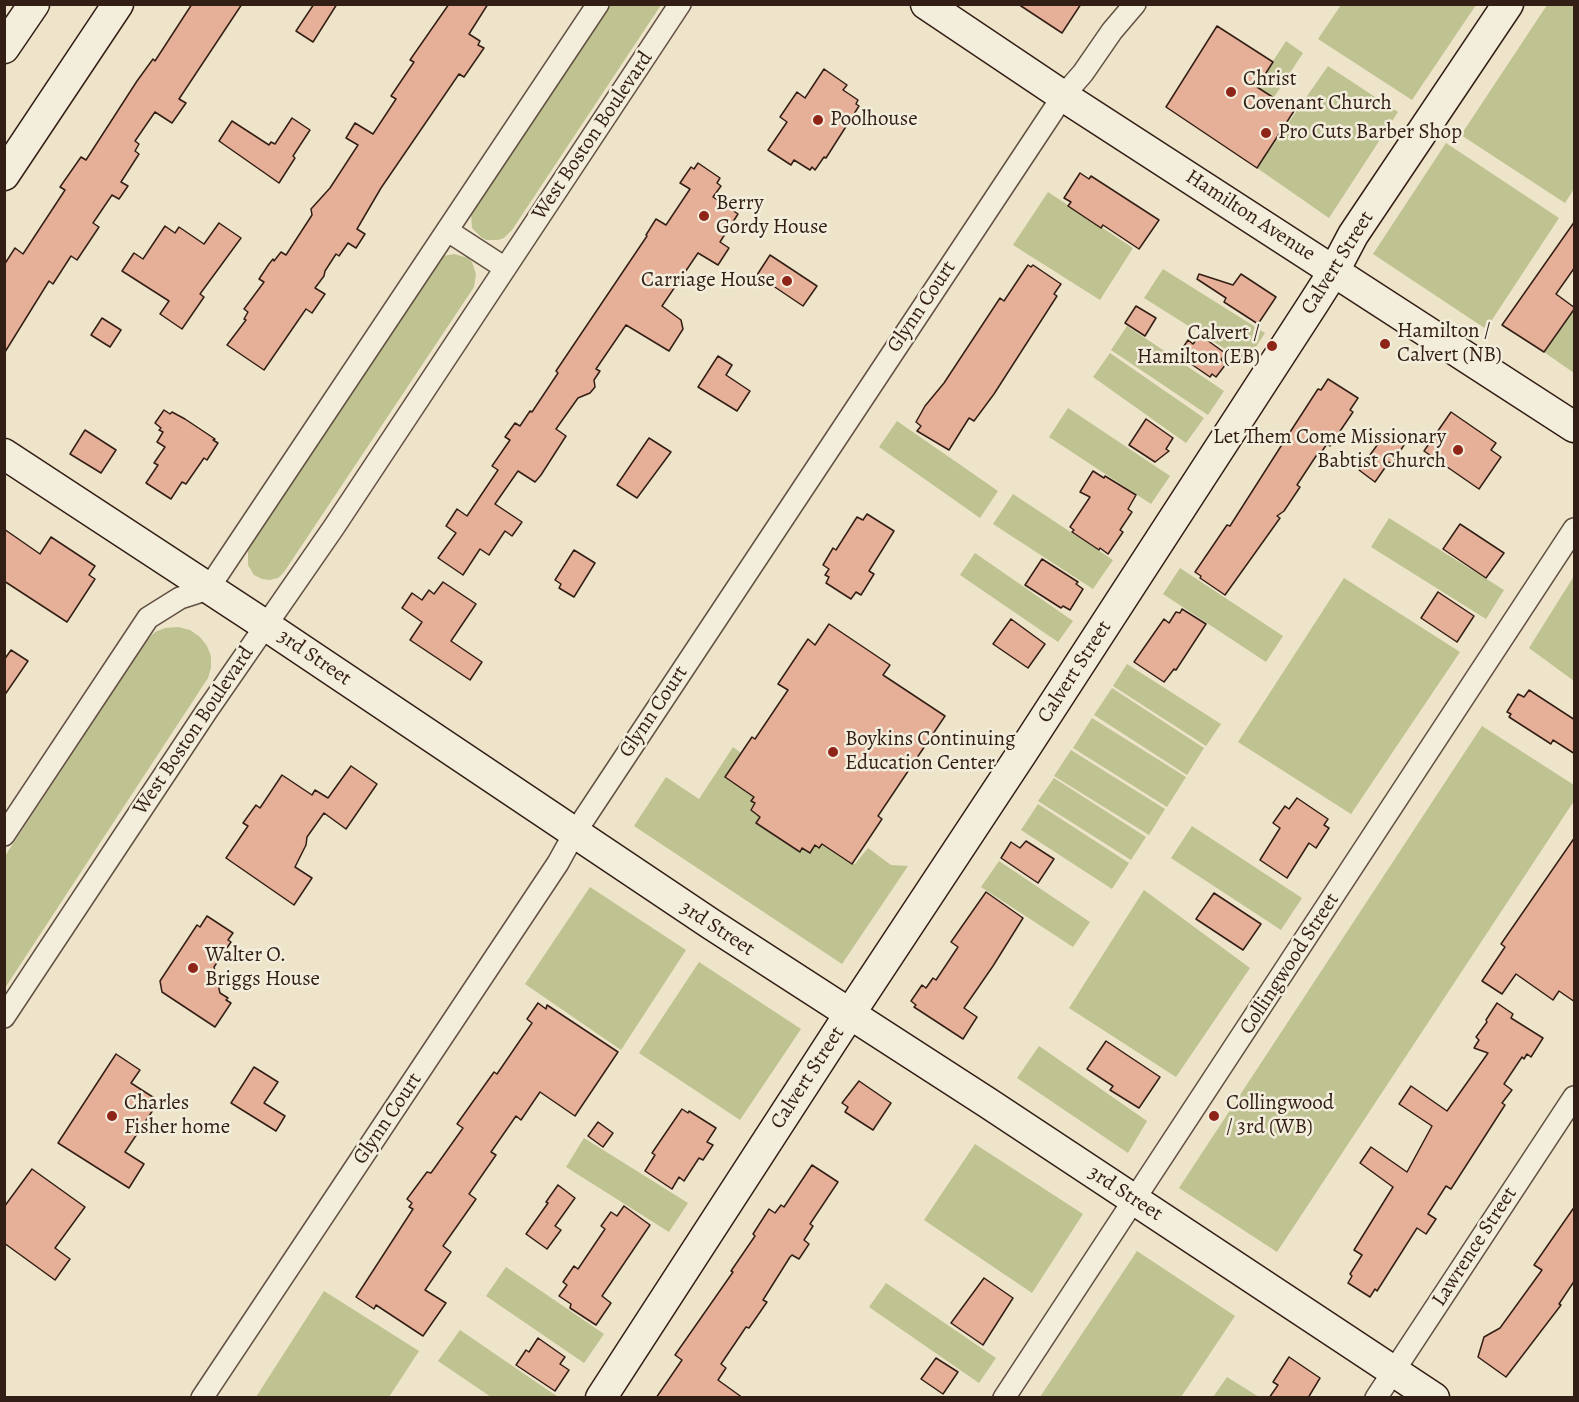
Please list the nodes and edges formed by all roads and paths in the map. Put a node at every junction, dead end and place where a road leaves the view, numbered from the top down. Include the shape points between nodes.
1 (34, 4) edge
2 (598, 4) edge
3 (680, 4) edge
4 (926, 4) edge
5 (1124, 4) edge
6 (1135, 4) edge
7 (1508, 4) edge
8 (109, 7) edge
9 (1112, 31) junction
10 (4, 48) edge
11 (1063, 96) junction
12 (4, 175) edge
13 (448, 231) junction
14 (506, 268) junction
15 (1334, 271) junction
16 (1575, 427) edge
17 (4, 454) edge
18 (1575, 529) edge
19 (208, 589) junction
20 (266, 625) junction
21 (573, 834) junction
22 (4, 835) edge
23 (849, 1015) junction
24 (4, 1017) edge
25 (1575, 1097) edge
26 (1134, 1200) junction
27 (1393, 1371) junction
28 (202, 1398) edge
29 (601, 1398) edge
30 (1004, 1398) edge
31 (1376, 1398) edge
32 (1434, 1398) edge

1 - 10 street
2 - 13 street
3 - 14 street, West Boston Boulevard
4 - 11 street, Hamilton Avenue
5 - 9 street, Glynn Court
6 - 9 street, Glynn Court
7 - 15 street, Calvert Street via 1353,235
8 - 12 street
9 - 11 street, Glynn Court
11 - 15 street, Hamilton Avenue
11 - 21 street, Glynn Court
13 - 14 street
13 - 19 street
14 - 20 street, West Boston Boulevard
15 - 16 street, Hamilton Avenue
15 - 23 street, Calvert Street
17 - 19 street, 3rd Street
18 - 26 street, Collingwood Street
19 - 20 street, 3rd Street
19 - 22 street via 180,598 148,618
20 - 21 street, 3rd Street
20 - 24 street, West Boston Boulevard
21 - 23 street, 3rd Street
21 - 28 street, Glynn Court via 558,863
23 - 26 street, 3rd Street
23 - 29 street, Calvert Street
25 - 27 street, Lawrence Street
26 - 27 street, 3rd Street
26 - 30 street, Collingwood Street
27 - 31 street, Lawrence Street
27 - 32 street, 3rd Street

